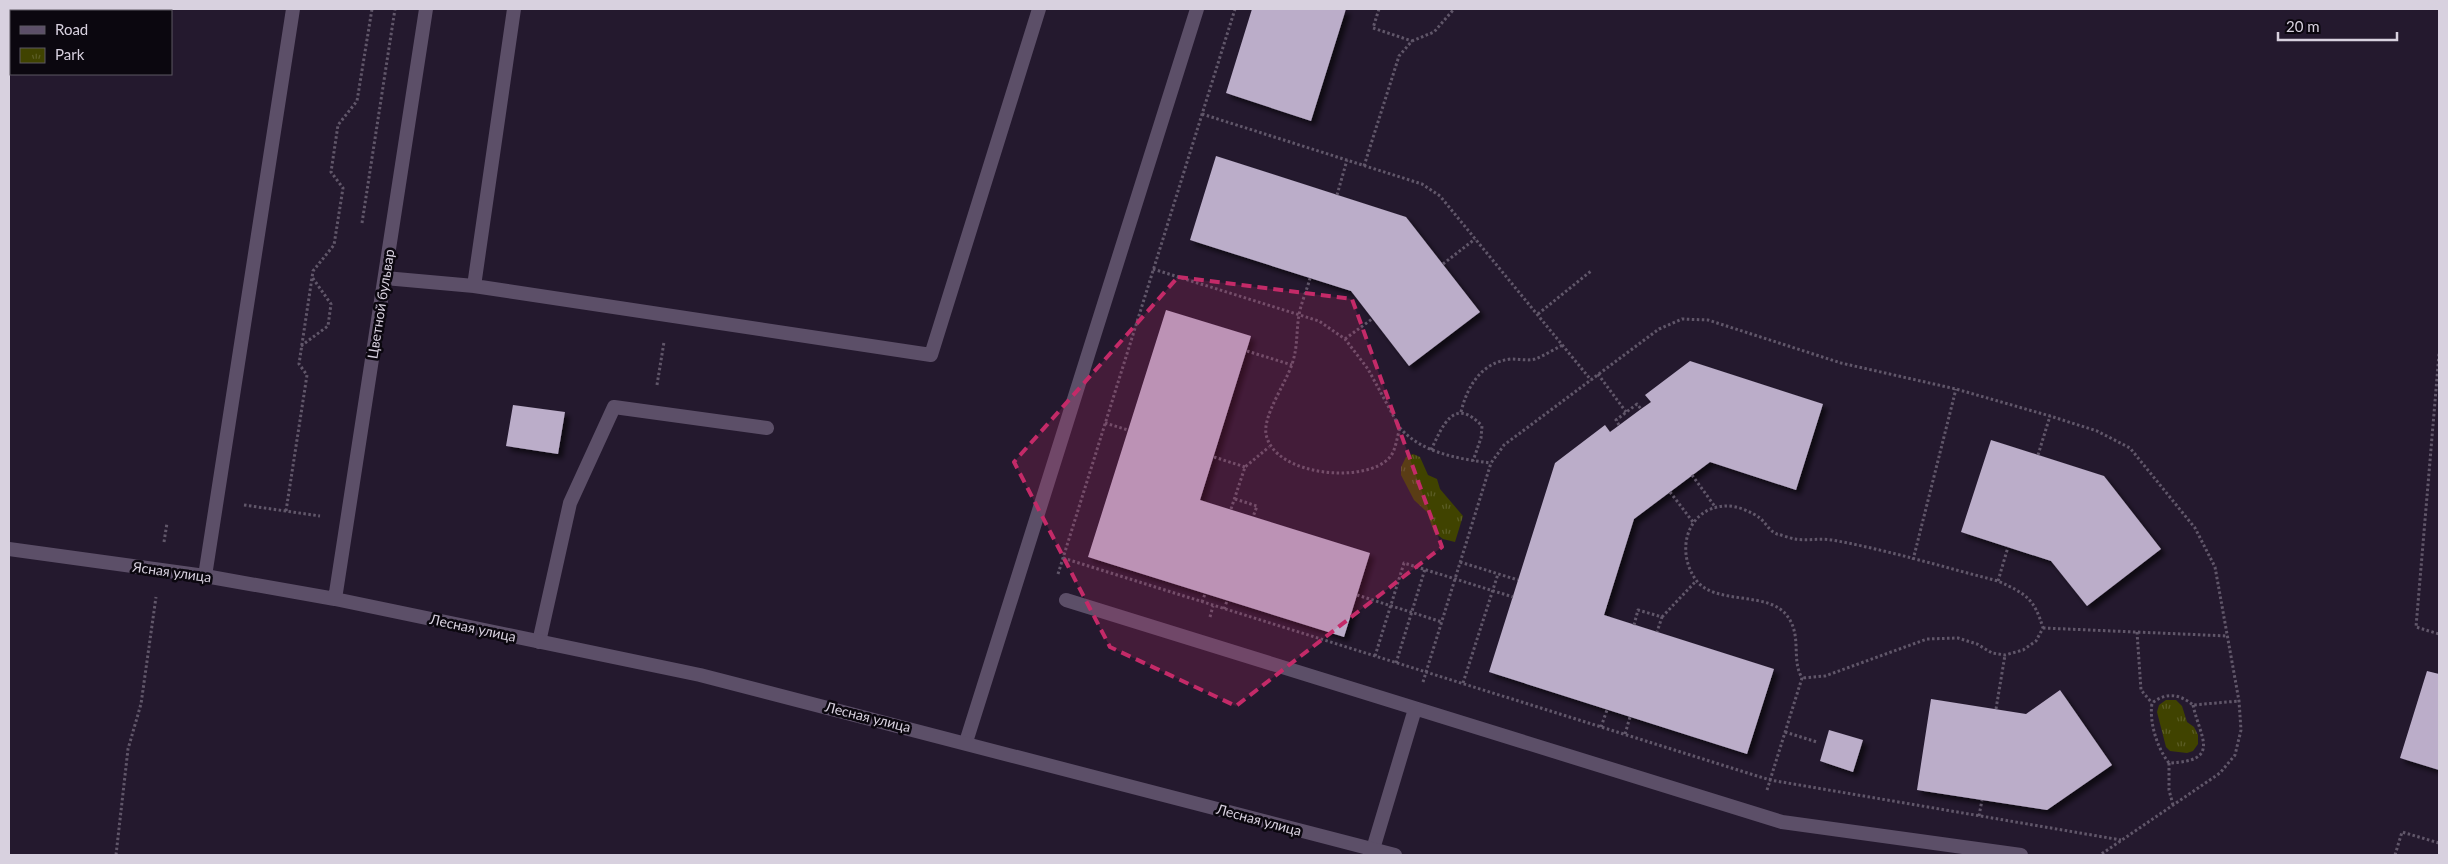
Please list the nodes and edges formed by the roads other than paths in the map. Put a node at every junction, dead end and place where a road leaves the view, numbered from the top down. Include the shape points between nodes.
1 (293, 9) edge
2 (426, 9) edge
3 (514, 9) edge
4 (1039, 9) edge
5 (1197, 9) edge
6 (385, 278) junction
7 (474, 286) junction
8 (767, 428) dead end
9 (9, 549) edge
10 (205, 576) junction
11 (335, 599) junction
12 (1066, 600) road end
13 (539, 642) junction
14 (1415, 709) junction
15 (966, 742) junction
16 (1372, 850) junction
17 (1395, 855) edge
18 (2021, 855) edge

1 - 10 street
2 - 6 street, Цветной бульвар
3 - 7 street
4 - 7 street via 931,355
5 - 15 street
6 - 7 street
6 - 11 street, Цветной бульвар
8 - 13 street via 614,407 570,503
9 - 10 street, Ясная улица
10 - 11 street, Ясная улица
11 - 13 street, Лесная улица
12 - 14 street
13 - 15 street, Лесная улица via 700,675
14 - 16 street
14 - 18 street via 1782,822
15 - 16 street, Лесная улица
16 - 17 street, Лесная улица

